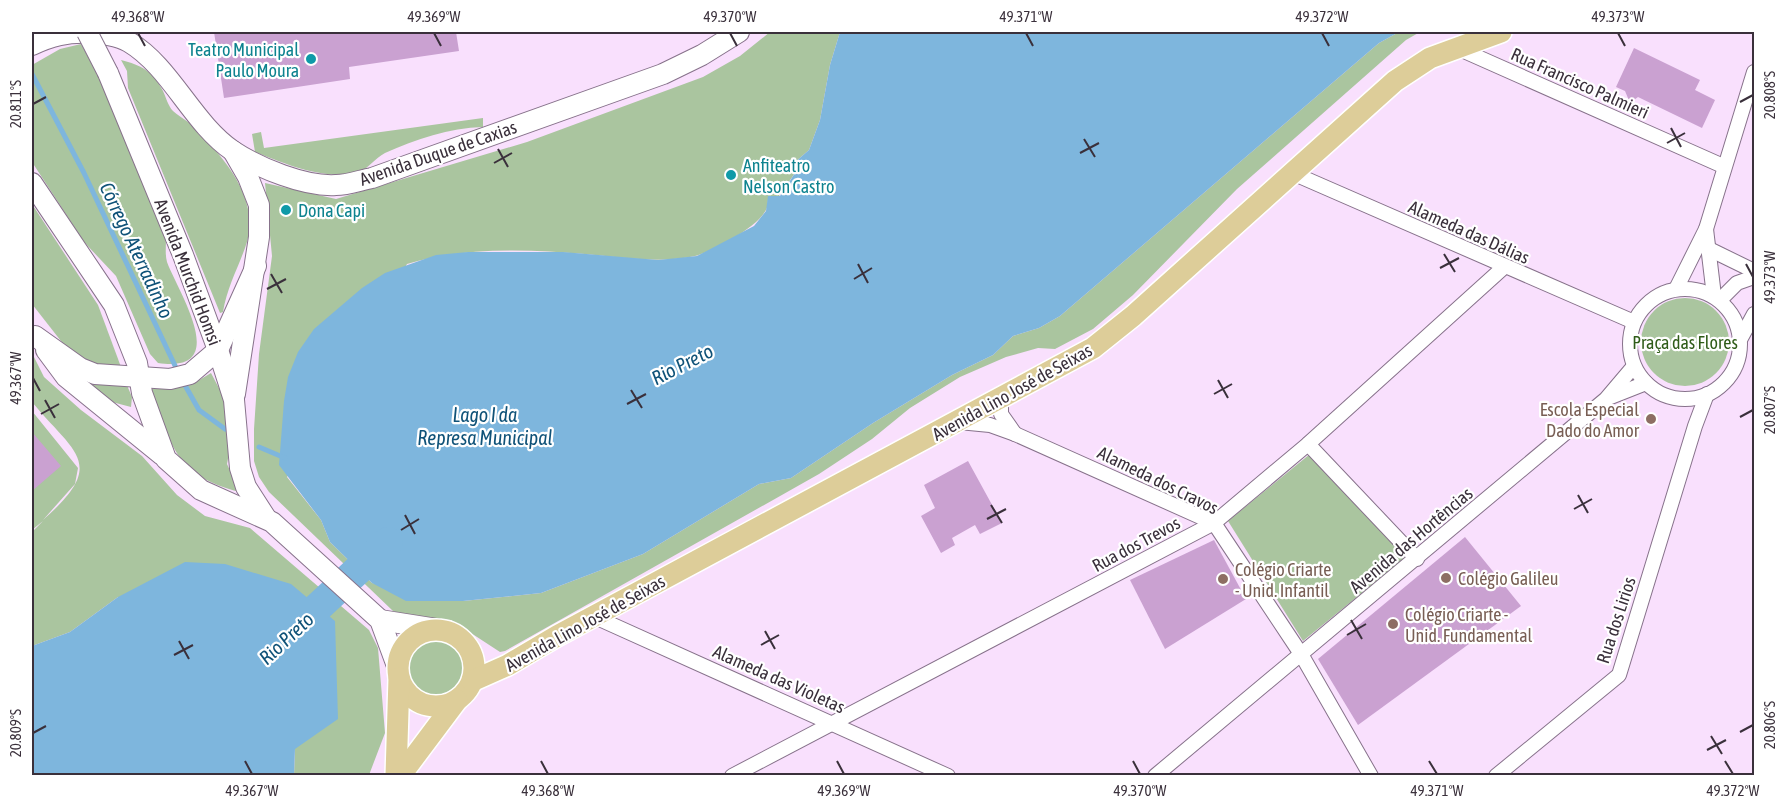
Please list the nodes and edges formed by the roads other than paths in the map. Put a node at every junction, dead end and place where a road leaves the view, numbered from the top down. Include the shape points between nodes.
1 (87, 32) edge
2 (739, 32) edge
3 (1501, 32) edge
4 (32, 45) edge
5 (1455, 47) junction
6 (1755, 72) edge
7 (233, 151) junction
8 (1724, 166) junction
9 (1290, 172) junction
10 (32, 183) edge
11 (1706, 229) junction
12 (1709, 249) junction
13 (256, 266) junction
14 (1504, 267) junction
15 (1755, 271) edge
16 (1755, 277) edge
17 (1676, 289) junction
18 (1717, 298) junction
19 (1755, 314) edge
20 (1634, 322) junction
21 (33, 334) edge
22 (1741, 338) junction
23 (218, 350) junction
24 (1634, 366) junction
25 (139, 379) junction
26 (1646, 383) junction
27 (1707, 394) junction
28 (1001, 399) junction
29 (1606, 399) junction
30 (1686, 399) junction
31 (234, 400) junction
32 (959, 422) junction
33 (1695, 426) junction
34 (1015, 434) junction
35 (1308, 444) junction
36 (166, 459) junction
37 (266, 518) junction
38 (1214, 523) junction
39 (1417, 559) junction
40 (377, 617) junction
41 (595, 617) junction
42 (437, 629) junction
43 (1301, 654) junction
44 (398, 672) junction
45 (472, 681) junction
46 (457, 700) junction
47 (834, 723) junction
48 (398, 776) edge
49 (732, 776) edge
50 (948, 776) edge
51 (1155, 776) edge
52 (1371, 776) edge
53 (1496, 776) edge

1 - 23 main road, Avenida Murchid Homsi, bridge via 108,73 183,255
2 - 7 main road, Avenida Duque de Caxias via 663,74 372,178 337,185 306,182
3 - 5 main road, Avenida Lino José de Seixas
4 - 7 main road, Avenida Duque de Caxias via 69,32 105,34 128,41 146,55 203,124
5 - 8 street, Rua Francisco Palmieri
5 - 9 main road, Avenida Lino José de Seixas via 1395,81
6 - 8 street
7 - 13 main road via 259,205
8 - 11 street
9 - 14 street, Alameda das Dálias
9 - 28 main road, Avenida Lino José de Seixas via 1093,348
10 - 25 main road, Avenida Murchid Homsi via 114,305 137,363
11 - 12 street
11 - 17 street
12 - 15 street
12 - 18 street
13 - 23 main road
13 - 31 main road
14 - 20 street, Alameda das Dálias
14 - 35 street, Rua dos Trevos
16 - 18 street via 1737,283
17 - 18 street via 1690,288
17 - 20 street via 1644,306
18 - 22 street via 1737,324
19 - 22 street
20 - 24 street via 1630,352
21 - 25 main road via 80,368 95,374
21 - 36 main road via 66,377
22 - 27 street via 1740,356 1733,372
23 - 25 main road via 190,374 170,379
23 - 31 main road, Avenida Murchid Homsi
24 - 26 street
24 - 29 street, Avenida das Hortências
25 - 36 main road, Avenida Murchid Homsi
26 - 29 street, Avenida das Hortências
26 - 30 street via 1672,398
27 - 30 street
27 - 33 street, Rua dos Lirios
28 - 32 main road, Avenida Lino José de Seixas
28 - 34 street via 1001,414
29 - 39 street, Avenida das Hortências
30 - 33 street
31 - 37 main road, Avenida Murchid Homsi via 240,468 246,487
32 - 34 street, Alameda dos Cravos via 990,425
32 - 41 main road, Avenida Lino José de Seixas
33 - 53 street, Rua dos Lirios via 1619,675
34 - 38 street, Alameda dos Cravos
35 - 38 street, Rua dos Trevos
35 - 39 street
36 - 37 main road, Avenida Murchid Homsi via 189,482 216,499
37 - 40 main road, Avenida Murchid Homsi
38 - 43 street, Alameda dos Cravos
38 - 47 street, Rua dos Trevos
39 - 43 street, Avenida das Hortências
40 - 42 main road
40 - 44 main road, Avenida Murchid Homsi
41 - 45 main road, Avenida Lino José de Seixas
41 - 47 street, Alameda das Violetas
42 - 44 main road via 415,636 406,644
42 - 45 main road via 460,637 468,646 475,670
43 - 51 street, Avenida das Hortências
43 - 52 street, Alameda dos Cravos
44 - 46 main road via 403,689 422,704 446,705
44 - 48 main road
45 - 46 main road
46 - 48 main road
47 - 49 street, Rua dos Trevos
47 - 50 street, Alameda das Violetas

